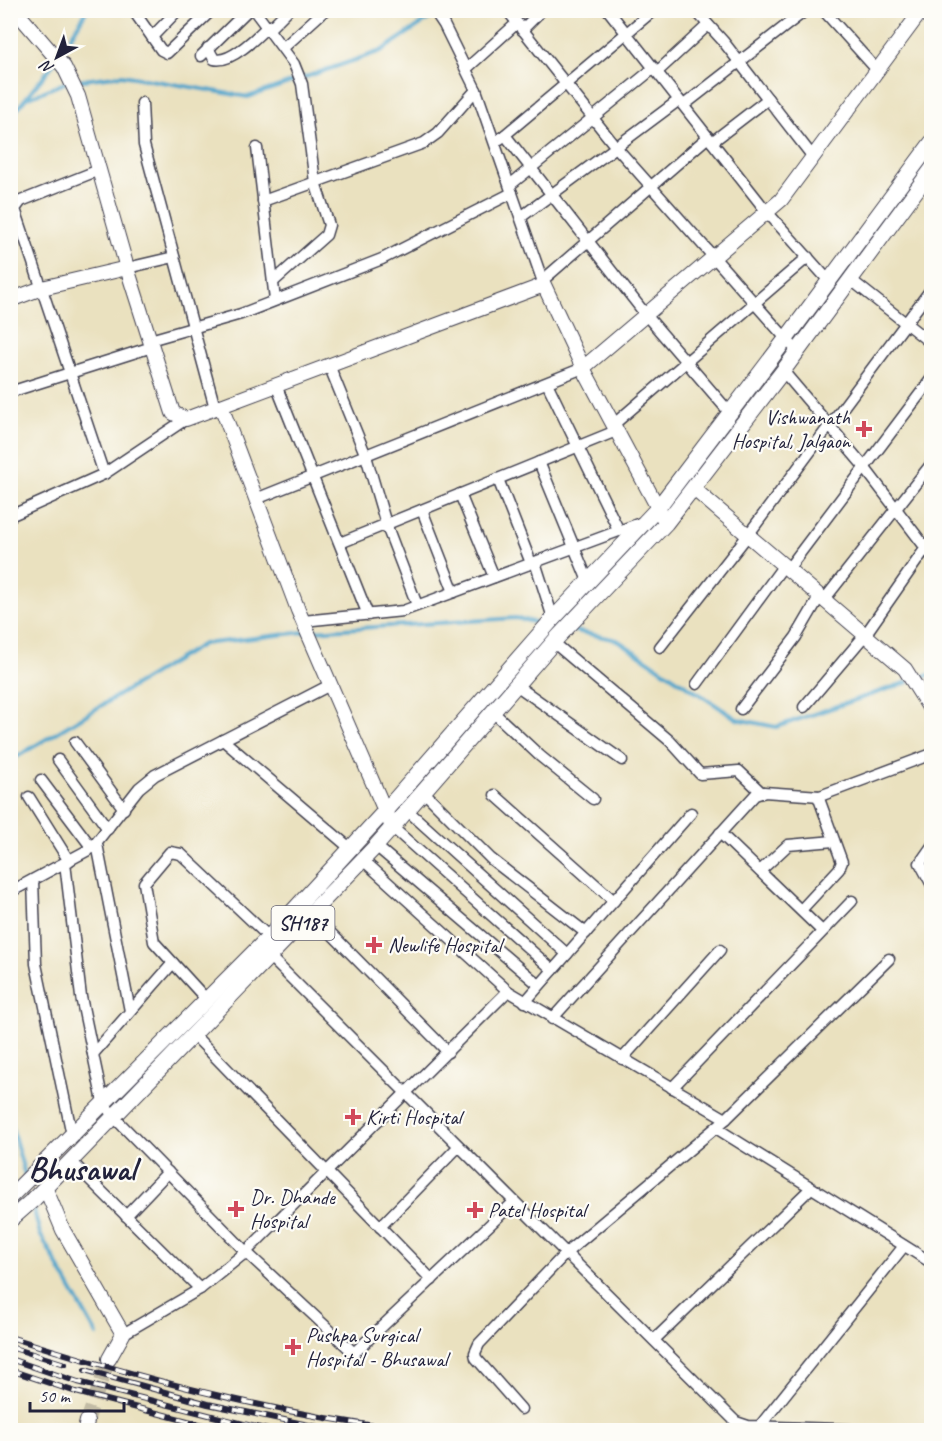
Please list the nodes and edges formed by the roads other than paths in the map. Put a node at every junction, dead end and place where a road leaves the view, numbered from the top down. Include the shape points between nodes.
1 (15, 10) edge
2 (178, 10) edge
3 (212, 10) edge
4 (248, 10) edge
5 (254, 10) edge
6 (288, 10) edge
7 (325, 10) edge
8 (434, 10) edge
9 (507, 10) edge
10 (542, 10) edge
11 (608, 10) edge
12 (654, 10) edge
13 (695, 10) edge
14 (806, 10) edge
15 (823, 10) edge
16 (922, 10) edge
17 (136, 12) edge
18 (708, 25) junction
19 (269, 27) junction
20 (520, 27) junction
21 (627, 33) junction
22 (152, 37) junction
23 (283, 48) junction
24 (740, 63) junction
25 (466, 69) junction
26 (656, 70) junction
27 (877, 70) junction
28 (565, 86) junction
29 (476, 90) junction
30 (768, 99) junction
31 (142, 103) dead end
32 (681, 103) junction
33 (592, 118) junction
34 (505, 135) junction
35 (710, 139) junction
36 (932, 142) edge
37 (495, 143) junction
38 (616, 147) junction
39 (257, 148) dead end
40 (813, 157) junction
41 (530, 168) junction
42 (932, 169) edge
43 (99, 170) junction
44 (315, 182) junction
45 (650, 186) junction
46 (511, 189) junction
47 (550, 195) junction
48 (263, 201) junction
49 (767, 212) junction
50 (521, 217) junction
51 (587, 240) junction
52 (174, 257) junction
53 (808, 257) junction
54 (713, 258) junction
55 (127, 268) junction
56 (850, 279) junction
57 (829, 281) junction
58 (273, 282) junction
59 (544, 282) junction
60 (42, 288) junction
61 (932, 288) edge
62 (10, 300) edge
63 (275, 300) junction
64 (754, 304) junction
65 (646, 315) junction
66 (906, 324) junction
67 (192, 328) junction
68 (786, 339) junction
69 (151, 343) junction
70 (932, 344) edge
71 (798, 351) junction
72 (686, 361) junction
73 (329, 365) junction
74 (583, 368) junction
75 (783, 371) junction
76 (71, 373) junction
77 (932, 378) edge
78 (548, 382) junction
79 (276, 385) junction
80 (10, 392) edge
81 (218, 407) junction
82 (730, 413) junction
83 (186, 420) junction
84 (830, 427) junction
85 (615, 428) junction
86 (578, 446) junction
87 (366, 456) junction
88 (539, 462) junction
89 (932, 463) edge
90 (864, 467) junction
91 (104, 474) junction
92 (314, 478) junction
93 (498, 479) junction
94 (694, 489) junction
95 (460, 494) junction
96 (256, 499) junction
97 (657, 509) junction
98 (422, 510) junction
99 (897, 510) junction
100 (10, 516) edge
101 (645, 521) junction
102 (666, 523) junction
103 (386, 524) junction
104 (619, 531) junction
105 (748, 535) junction
106 (340, 543) junction
107 (574, 547) junction
108 (929, 548) edge
109 (533, 563) junction
110 (786, 567) junction
111 (494, 577) junction
112 (588, 581) junction
113 (454, 592) junction
114 (822, 598) junction
115 (417, 605) junction
116 (368, 615) junction
117 (552, 619) junction
118 (303, 621) junction
119 (865, 635) junction
120 (556, 639) junction
121 (660, 647) dead end
122 (697, 684) dead end
123 (330, 685) junction
124 (516, 685) junction
125 (804, 707) dead end
126 (741, 710) dead end
127 (932, 711) edge
128 (493, 712) junction
129 (223, 740) junction
130 (75, 742) dead end
131 (932, 754) edge
132 (58, 760) dead end
133 (622, 760) dead end
134 (41, 780) dead end
135 (423, 791) junction
136 (762, 793) junction
137 (495, 795) dead end
138 (818, 796) junction
139 (29, 797) dead end
140 (593, 799) dead end
141 (124, 809) junction
142 (407, 810) junction
143 (385, 811) junction
144 (691, 813) dead end
145 (392, 827) junction
146 (108, 829) junction
147 (720, 833) junction
148 (834, 840) junction
149 (95, 846) junction
150 (376, 846) junction
151 (932, 846) edge
152 (351, 849) junction
153 (363, 860) junction
154 (67, 862) junction
155 (760, 872) junction
156 (31, 881) junction
157 (932, 885) edge
158 (10, 892) edge
159 (614, 901) junction
160 (852, 901) dead end
161 (801, 910) junction
162 (312, 914) junction
163 (822, 931) junction
164 (586, 933) junction
165 (269, 937) junction
166 (720, 950) dead end
167 (567, 954) junction
168 (270, 957) junction
169 (889, 959) dead end
170 (173, 963) junction
171 (553, 970) junction
172 (539, 986) junction
173 (508, 991) junction
174 (206, 999) junction
175 (525, 1002) junction
176 (130, 1011) junction
177 (552, 1019) junction
178 (193, 1034) junction
179 (448, 1052) junction
180 (93, 1054) junction
181 (622, 1059) junction
182 (672, 1088) junction
183 (406, 1095) junction
184 (103, 1102) junction
185 (113, 1116) junction
186 (726, 1119) junction
187 (716, 1128) junction
188 (72, 1135) junction
189 (458, 1147) junction
190 (71, 1161) junction
191 (168, 1172) junction
192 (327, 1172) junction
193 (811, 1188) junction
194 (40, 1192) junction
195 (10, 1197) edge
196 (514, 1202) junction
197 (126, 1216) junction
198 (10, 1220) edge
199 (380, 1227) junction
200 (903, 1246) junction
201 (246, 1251) junction
202 (566, 1253) junction
203 (932, 1263) edge
204 (432, 1280) junction
205 (200, 1289) junction
206 (123, 1334) junction
207 (654, 1340) junction
208 (109, 1359) tunnel mouth
209 (521, 1409) dead end
210 (759, 1427) junction
211 (868, 1431) edge

1 - 43 street via 64,67 78,96
2 - 22 street
3 - 22 street via 167,53 160,50
4 - 19 street via 205,52 221,60 246,47
5 - 19 street
6 - 19 street
7 - 23 street
8 - 25 street
9 - 20 street
10 - 20 street
11 - 21 street
12 - 21 street
13 - 18 street
14 - 24 street
15 - 27 street
16 - 27 street
17 - 22 street
18 - 24 street
18 - 26 street
19 - 23 street
20 - 25 street
20 - 28 street
21 - 26 street
21 - 28 street
23 - 44 street via 296,66 302,84
24 - 30 street
24 - 32 street
25 - 29 street
26 - 32 street
26 - 33 street
27 - 40 street
28 - 33 street
28 - 34 street
29 - 37 street
29 - 44 street via 424,143
30 - 35 street
30 - 40 street
31 - 52 street via 144,145
32 - 35 street
32 - 38 street
33 - 38 street
33 - 41 street
34 - 37 street
34 - 41 street
35 - 45 street
35 - 49 street
36 - 57 main road, SH187
37 - 46 street
38 - 45 street
38 - 47 street
39 - 48 street
40 - 49 street via 781,200
41 - 46 street
41 - 47 street
42 - 56 main road, SH187
43 - 55 street
43 - 60 street via 16,206 15,213
44 - 48 street
44 - 58 street via 328,232
45 - 51 street
45 - 54 street
46 - 50 street
46 - 63 street via 382,259
47 - 50 street
47 - 51 street
48 - 58 street
49 - 53 street
49 - 54 street
50 - 59 street
51 - 59 street
51 - 65 street
52 - 55 street
52 - 67 street
53 - 57 street
53 - 64 street
54 - 64 street
54 - 65 street
55 - 60 street
55 - 69 street
56 - 66 street
56 - 71 main road, SH187
57 - 68 main road, SH187
58 - 63 street
59 - 73 street
59 - 74 street
60 - 62 street
60 - 76 street
61 - 66 street
63 - 67 street
64 - 68 street
64 - 72 street
65 - 72 street
65 - 74 street
66 - 70 street
66 - 84 street
67 - 69 street
67 - 81 street
68 - 71 street
68 - 82 main road, SH187
69 - 76 street
69 - 83 street via 173,413
71 - 75 main road, SH187
72 - 82 street
72 - 85 street
73 - 79 street
73 - 87 street
74 - 78 street
74 - 85 street
75 - 84 street
75 - 94 main road, SH187
76 - 80 street
76 - 91 street
77 - 90 street
78 - 86 street
78 - 87 street
79 - 81 street
79 - 92 street
81 - 83 street
81 - 96 street
82 - 97 main road, SH187
83 - 91 street
84 - 90 street
84 - 105 street
85 - 86 street
85 - 97 street
86 - 88 street
86 - 104 street
87 - 92 street
87 - 103 street
88 - 93 street
88 - 107 street
89 - 99 street
90 - 99 street
90 - 110 street
91 - 100 street
92 - 96 street
92 - 106 street
93 - 95 street
93 - 109 street
94 - 102 main road, SH187
94 - 105 street
95 - 98 street
95 - 111 street
96 - 118 street
97 - 101 main road, SH187
97 - 102 street
98 - 103 street
98 - 113 street
99 - 108 street
99 - 114 street
101 - 104 street
101 - 112 main road, SH187
102 - 120 main road, SH187
103 - 106 street
103 - 115 street
104 - 107 street
105 - 110 street
105 - 121 street
106 - 116 street
107 - 109 street
107 - 112 street
108 - 119 street
109 - 111 street
109 - 117 street
110 - 114 street
110 - 122 street
111 - 113 street
112 - 117 main road, SH187
113 - 115 street
114 - 119 street
114 - 126 street
115 - 116 street
116 - 118 street
117 - 143 main road, SH187
118 - 123 street
119 - 125 street
119 - 127 street via 905,669
120 - 124 main road, SH187
120 - 136 street via 670,741 700,774 739,771
123 - 129 street
123 - 143 street
124 - 128 main road, SH187
124 - 133 street
128 - 135 main road, SH187
128 - 140 street via 534,752
129 - 141 street via 155,775 139,788
129 - 152 street
130 - 141 street
131 - 138 street
132 - 146 street
134 - 149 street
135 - 142 main road, SH187
135 - 164 street via 491,859
136 - 138 street
136 - 147 street
137 - 159 street
138 - 148 street
139 - 154 street
141 - 146 street
142 - 145 main road, SH187
142 - 167 street
143 - 145 street
143 - 152 main road, SH187
144 - 159 street
145 - 150 main road, SH187
145 - 171 street
146 - 149 street
147 - 155 street
147 - 177 street
148 - 155 street via 788,845
148 - 161 street via 841,866
149 - 154 street
149 - 176 street
150 - 153 main road, SH187
150 - 172 street
151 - 157 street via 920,864
152 - 165 main road, SH187
153 - 162 main road, SH187
153 - 173 street
154 - 156 street
154 - 180 street via 80,990
155 - 161 street
156 - 158 street
156 - 188 street via 36,964
159 - 164 street
160 - 163 street
161 - 163 street
162 - 168 main road, SH187
162 - 179 street
163 - 182 street
164 - 167 street
165 - 170 street via 174,851 146,879 144,889 152,937
165 - 174 main road, SH187
166 - 181 street
167 - 171 street
168 - 178 main road, SH187
168 - 183 street
169 - 186 street
170 - 174 street
170 - 176 street
171 - 172 street
172 - 175 street
173 - 175 street
173 - 179 street
174 - 184 main road, SH187
175 - 177 street
176 - 180 street
177 - 181 street
178 - 185 main road, SH187
178 - 192 street
179 - 183 street
180 - 184 street
181 - 182 street
182 - 186 street
183 - 189 street
183 - 192 street
184 - 185 street
184 - 188 main road, SH187
185 - 190 main road, SH187
185 - 191 street
186 - 187 street
187 - 193 street
187 - 202 street
188 - 195 main road, SH187
189 - 196 street
189 - 199 street
190 - 194 main road, SH187
190 - 197 street
191 - 197 street
191 - 201 street
192 - 199 street
192 - 201 street
193 - 200 street
193 - 207 street
194 - 198 main road, SH187
194 - 206 street
196 - 202 street
196 - 204 street
197 - 205 street
199 - 204 street
200 - 203 street
200 - 210 street
201 - 204 street via 354,1353
201 - 205 street
202 - 207 street
202 - 209 street via 479,1344 475,1353
205 - 206 street
206 - 208 street
207 - 210 street via 736,1422
210 - 211 street

